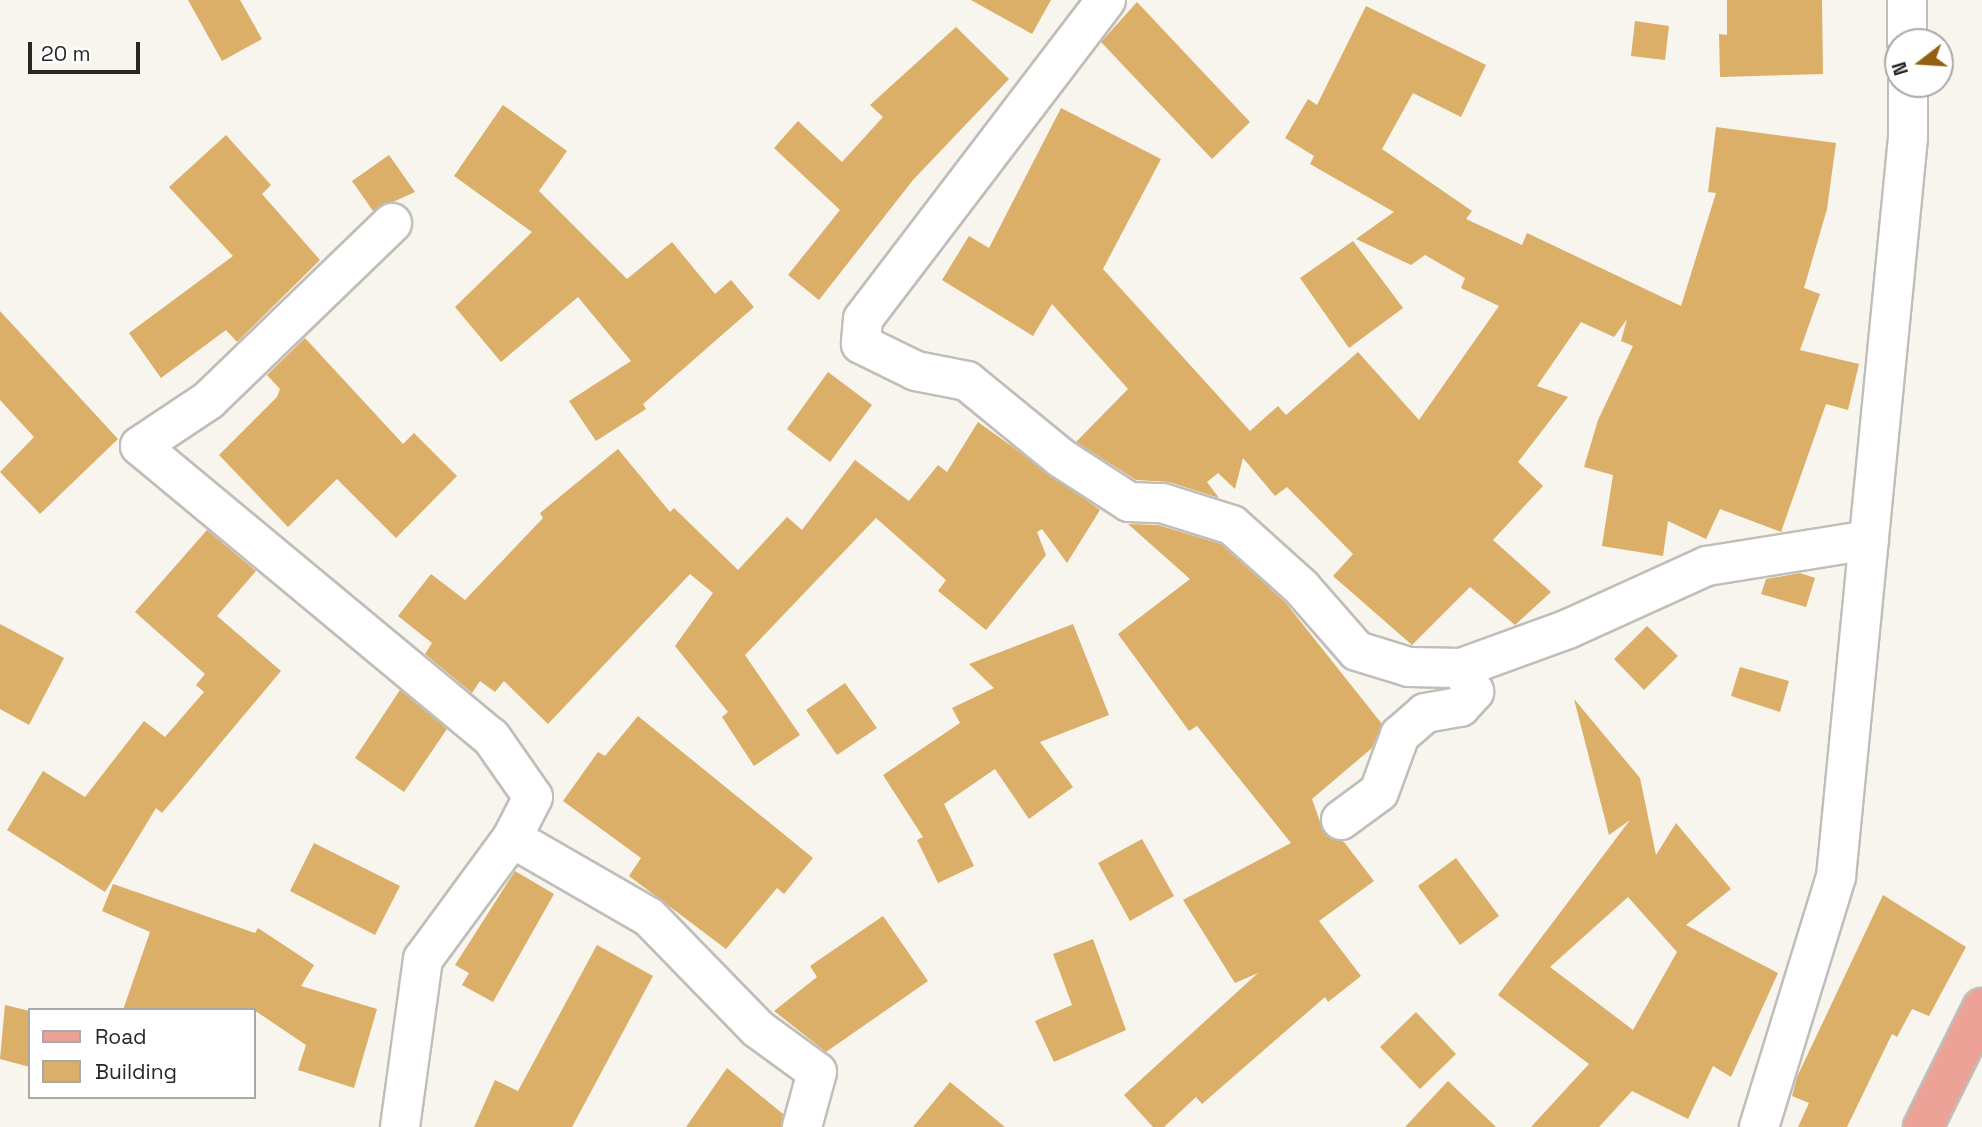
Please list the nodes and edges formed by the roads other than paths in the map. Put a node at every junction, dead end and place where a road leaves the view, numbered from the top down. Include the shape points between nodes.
1 (1105, 0) edge
2 (1907, 0) edge
3 (1907, 28) edge
4 (1908, 98) edge
5 (392, 223) dead end
6 (1869, 540) junction
7 (1461, 668) junction
8 (1341, 820) dead end
9 (512, 838) junction
10 (1982, 1007) edge
11 (400, 1127) edge
12 (802, 1127) edge
13 (1759, 1127) edge
14 (1923, 1127) edge

1 - 7 street via 863,319 862,344 916,371 967,381 1060,458 1129,502 1162,503 1232,525 1301,587 1357,651 1409,667
2 - 3 street
4 - 6 street via 1908,138
5 - 9 street via 209,400 140,446 491,737 533,797
6 - 7 street via 1707,566
6 - 13 street via 1836,877
7 - 8 street via 1474,692 1460,707 1425,713 1400,735 1379,792
9 - 11 street via 423,959
9 - 12 street via 649,917 758,1029 817,1072
10 - 14 main road

